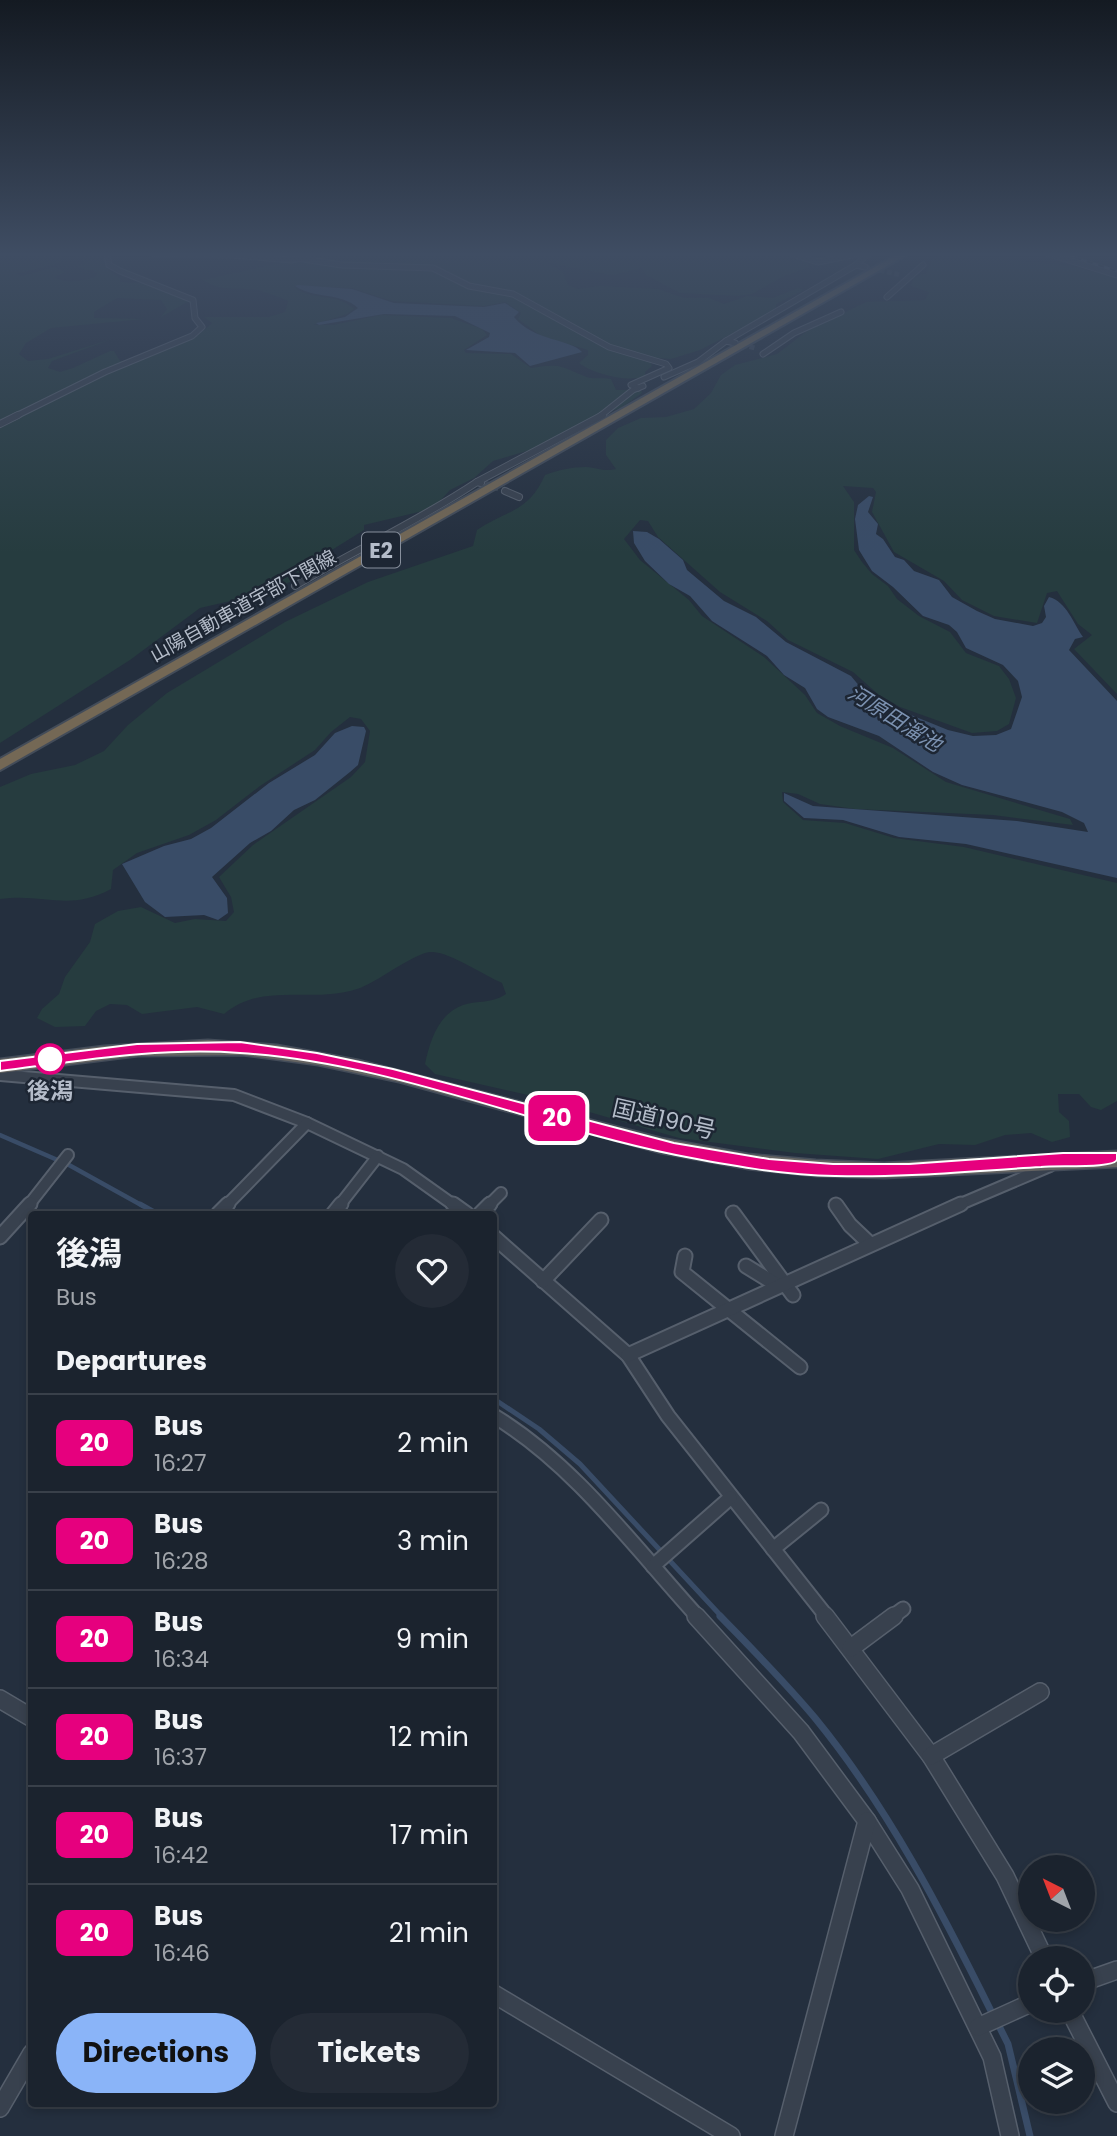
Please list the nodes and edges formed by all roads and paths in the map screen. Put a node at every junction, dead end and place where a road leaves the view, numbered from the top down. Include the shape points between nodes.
1 (149, 354) edge
2 (633, 354) edge
3 (709, 354) edge
4 (728, 354) tunnel mouth
5 (638, 388) junction
6 (0, 424) edge
7 (505, 491) tunnel mouth
8 (519, 496) dead end
9 (295, 586) dead end
10 (0, 765) edge
11 (0, 1066) edge
12 (0, 1074) edge
13 (307, 1123) junction
14 (68, 1155) dead end
15 (378, 1156) junction
16 (1063, 1159) junction
17 (1117, 1159) edge
18 (501, 1193) dead end
19 (836, 1205) dead end
20 (221, 1211) edge
21 (335, 1211) edge
22 (463, 1211) edge
23 (483, 1211) edge
24 (733, 1213) dead end
25 (601, 1220) dead end
26 (0, 1237) edge
27 (497, 1243) edge
28 (869, 1243) junction
29 (685, 1256) dead end
30 (746, 1266) dead end
31 (543, 1281) junction
32 (780, 1284) junction
33 (793, 1296) dead end
34 (729, 1310) junction
35 (628, 1355) junction
36 (800, 1367) dead end
37 (497, 1418) edge
38 (730, 1498) junction
39 (821, 1510) dead end
40 (774, 1549) junction
41 (653, 1566) junction
42 (903, 1609) dead end
43 (851, 1648) junction
44 (1040, 1692) dead end
45 (0, 1699) edge
46 (28, 1716) edge
47 (931, 1756) junction
48 (867, 1821) junction
49 (1038, 1946) edge
50 (1117, 1970) edge
51 (1095, 1978) edge
52 (497, 1996) edge
53 (1018, 2009) edge
54 (1076, 2023) edge
55 (978, 2028) junction
56 (28, 2060) edge
57 (1117, 2103) edge
58 (0, 2108) edge
59 (731, 2136) edge
60 (784, 2136) edge
61 (1010, 2136) edge

1 - 6 street
2 - 5 street via 669,368 631,385
3 - 5 street
4 - 10 highway, 山陽自動車道宇部下関線 / E2
5 - 9 street via 607,413
7 - 8 street
11 - 16 highway, 国道190号 via 137,1049 240,1048 393,1074 674,1149 769,1165 909,1170
12 - 13 street via 234,1096
13 - 15 street
13 - 20 street
14 - 26 street via 54,1178
15 - 21 street
15 - 22 street
16 - 17 highway, 国道190号
16 - 28 street
18 - 23 street
19 - 28 street
24 - 32 street
25 - 31 street
27 - 31 street
28 - 32 street
29 - 34 street via 682,1272
30 - 32 street
31 - 35 street
32 - 33 street
32 - 34 street
34 - 35 street
34 - 36 street
35 - 38 street
37 - 41 street via 561,1466
38 - 40 street
38 - 41 street
39 - 40 street
40 - 43 street
41 - 48 street via 801,1732
42 - 43 street
43 - 47 street
44 - 47 street
45 - 46 street
47 - 49 street via 1005,1876
48 - 55 street via 910,1889
48 - 60 street
50 - 51 street
52 - 59 street
53 - 55 street
54 - 57 street
55 - 61 street via 992,2057
56 - 58 street

